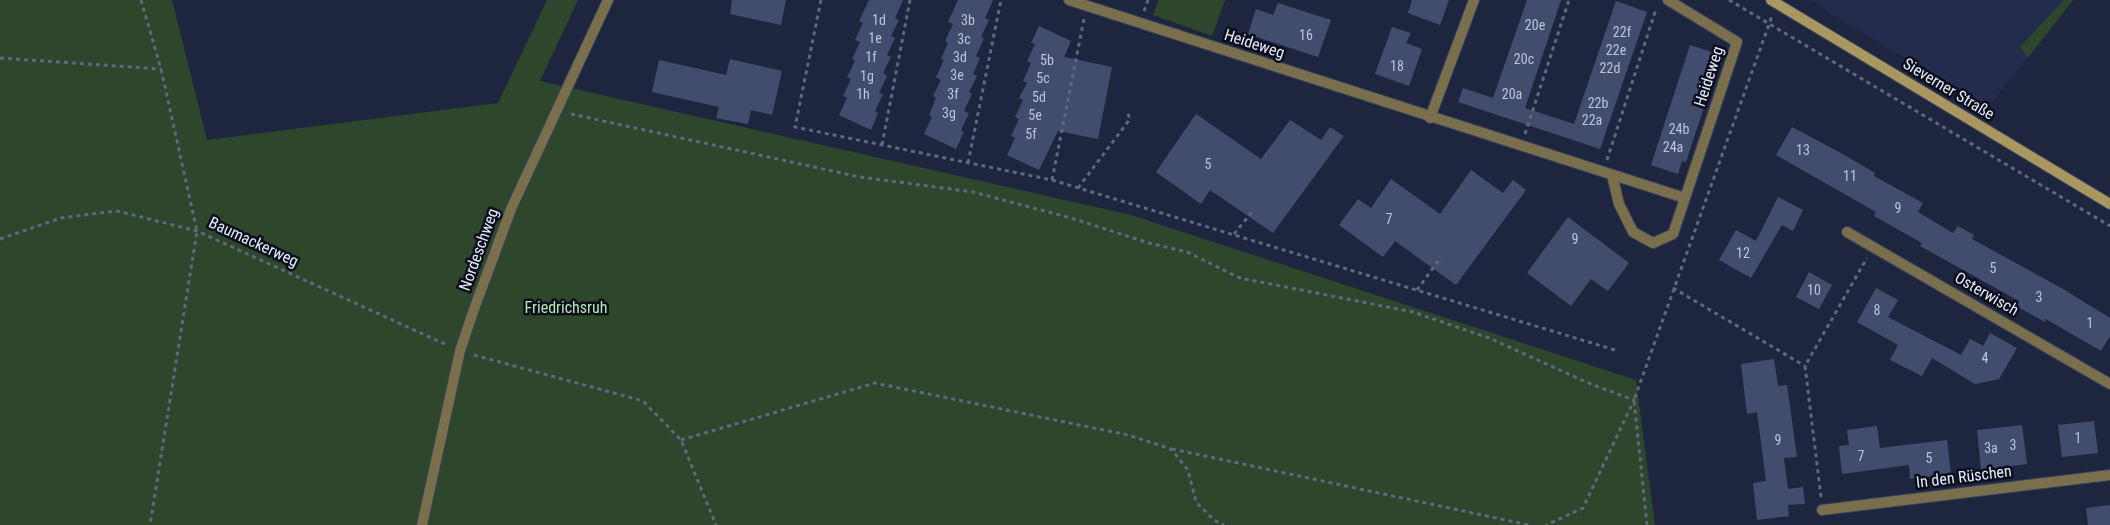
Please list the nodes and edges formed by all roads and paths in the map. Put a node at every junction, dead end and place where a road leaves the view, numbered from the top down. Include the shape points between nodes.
1 (141, 0) edge
2 (608, 0) edge
3 (821, 0) edge
4 (910, 0) edge
5 (1001, 0) edge
6 (1069, 0) edge
7 (1474, 0) edge
8 (1569, 0) edge
9 (1659, 0) edge
10 (1668, 0) edge
11 (1729, 0) edge
12 (1774, 2) edge
13 (1086, 6) junction
14 (1769, 23) junction
15 (0, 58) edge
16 (161, 69) junction
17 (556, 111) junction
18 (1128, 112) dead end
19 (1430, 118) junction
20 (882, 145) junction
21 (1520, 146) junction
22 (968, 163) junction
23 (1608, 174) junction
24 (1052, 180) junction
25 (1078, 188) junction
26 (1685, 198) junction
27 (2110, 204) edge
28 (1252, 212) dead end
29 (2110, 226) edge
30 (197, 231) junction
31 (1848, 232) dead end
32 (1234, 234) junction
33 (0, 239) edge
34 (1873, 246) junction
35 (1441, 257) dead end
36 (1673, 288) junction
37 (1417, 290) junction
38 (1615, 350) dead end
39 (460, 351) junction
40 (1805, 366) junction
41 (2110, 384) edge
42 (1634, 400) junction
43 (681, 440) junction
44 (1171, 449) junction
45 (2110, 474) edge
46 (1822, 510) joint
47 (150, 525) edge
48 (422, 525) edge
49 (716, 525) edge
50 (1224, 525) edge
51 (1529, 525) edge
52 (1546, 525) edge
53 (1647, 525) edge

1 - 16 path, Baumackerweg
2 - 17 street, Nordeschweg
3 - 20 path via 795,127
4 - 20 path
5 - 22 path
6 - 13 street, Heideweg
7 - 19 street
8 - 21 path
9 - 23 path
10 - 26 street, Heideweg via 1737,42
11 - 14 path
12 - 14 path
12 - 27 main road, Sieverner Straße
13 - 19 street, Heideweg
13 - 24 path
14 - 29 path
14 - 36 path
15 - 16 path
16 - 30 path, Baumackerweg
17 - 39 street, Nordeschweg via 511,209
17 - 42 path via 860,177 973,192 1026,206 1187,252 1240,278 1413,312 1489,338
18 - 25 path via 1130,119
19 - 21 street, Heideweg
20 - 22 path
21 - 23 street, Heideweg
22 - 24 path
23 - 26 street, Heideweg
23 - 26 street, Heideweg via 1633,232 1653,243 1673,234
24 - 25 path
25 - 32 path
28 - 32 path
30 - 33 path via 117,211 60,218
30 - 39 path, Baumackerweg
30 - 47 path
31 - 34 street, Osterwisch
32 - 37 path
34 - 40 path
34 - 41 street, Osterwisch
35 - 37 path
36 - 40 path
36 - 42 path
37 - 38 path
39 - 43 path, Baumackerweg via 643,401
39 - 48 street, Nordeschweg
40 - 46 path
42 - 52 path via 1583,508
42 - 53 path
43 - 44 path via 875,383 1128,435
43 - 49 path
44 - 50 path via 1188,470 1196,502
44 - 51 path
45 - 46 street, In den Rüschen

